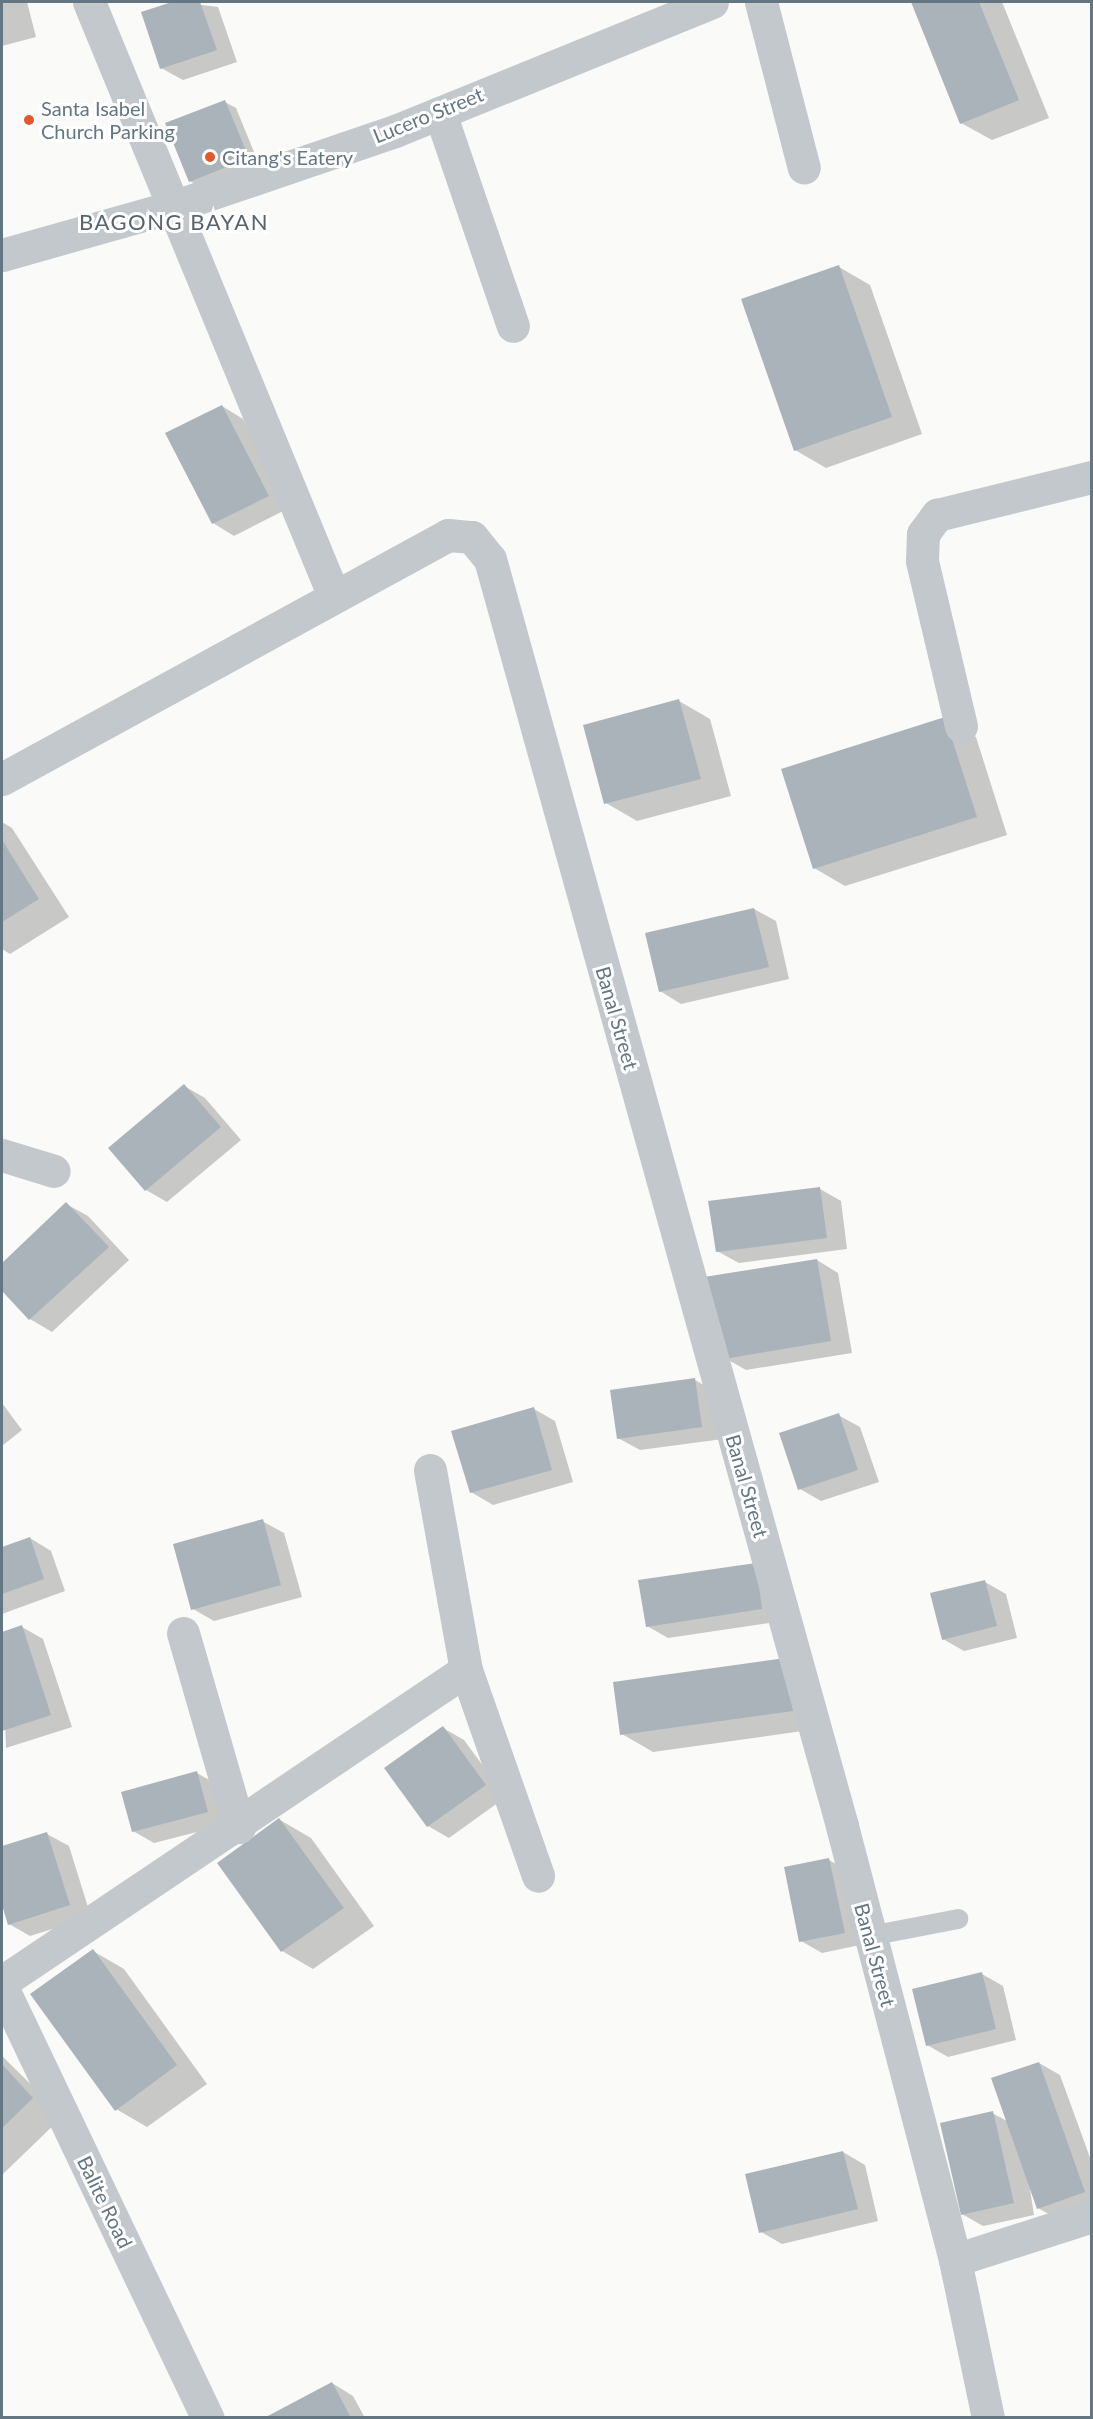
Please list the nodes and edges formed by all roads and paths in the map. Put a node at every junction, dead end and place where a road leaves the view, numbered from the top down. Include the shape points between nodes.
1 (89, 2) edge
2 (712, 2) edge
3 (761, 2) edge
4 (440, 113) junction
5 (804, 168) dead end
6 (172, 207) junction
7 (2, 255) edge
8 (513, 326) dead end
9 (1092, 477) edge
10 (333, 594) junction
11 (961, 726) dead end
12 (2, 779) edge
13 (2, 1155) edge
14 (54, 1171) dead end
15 (430, 1470) dead end
16 (183, 1633) dead end
17 (466, 1670) junction
18 (239, 1827) junction
19 (538, 1876) dead end
20 (958, 1919) dead end
21 (870, 1936) junction
22 (2, 1984) edge
23 (1092, 2216) edge
24 (955, 2260) junction
25 (208, 2418) edge
26 (988, 2418) edge

1 - 6 street
2 - 4 street, Lucero Street
3 - 5 street
4 - 6 street, Lucero Street
4 - 8 street
6 - 7 street, Lucero Street
6 - 10 street
9 - 11 street via 938,515 922,534 922,561
10 - 12 street
10 - 21 street, Banal Street via 448,535 472,537 490,560
13 - 14 street
15 - 17 street
16 - 18 street
17 - 18 street
17 - 19 street
18 - 22 street
20 - 21 lane
21 - 24 street, Banal Street
22 - 25 street, Balite Road
23 - 24 street
24 - 26 street, Banal Street

